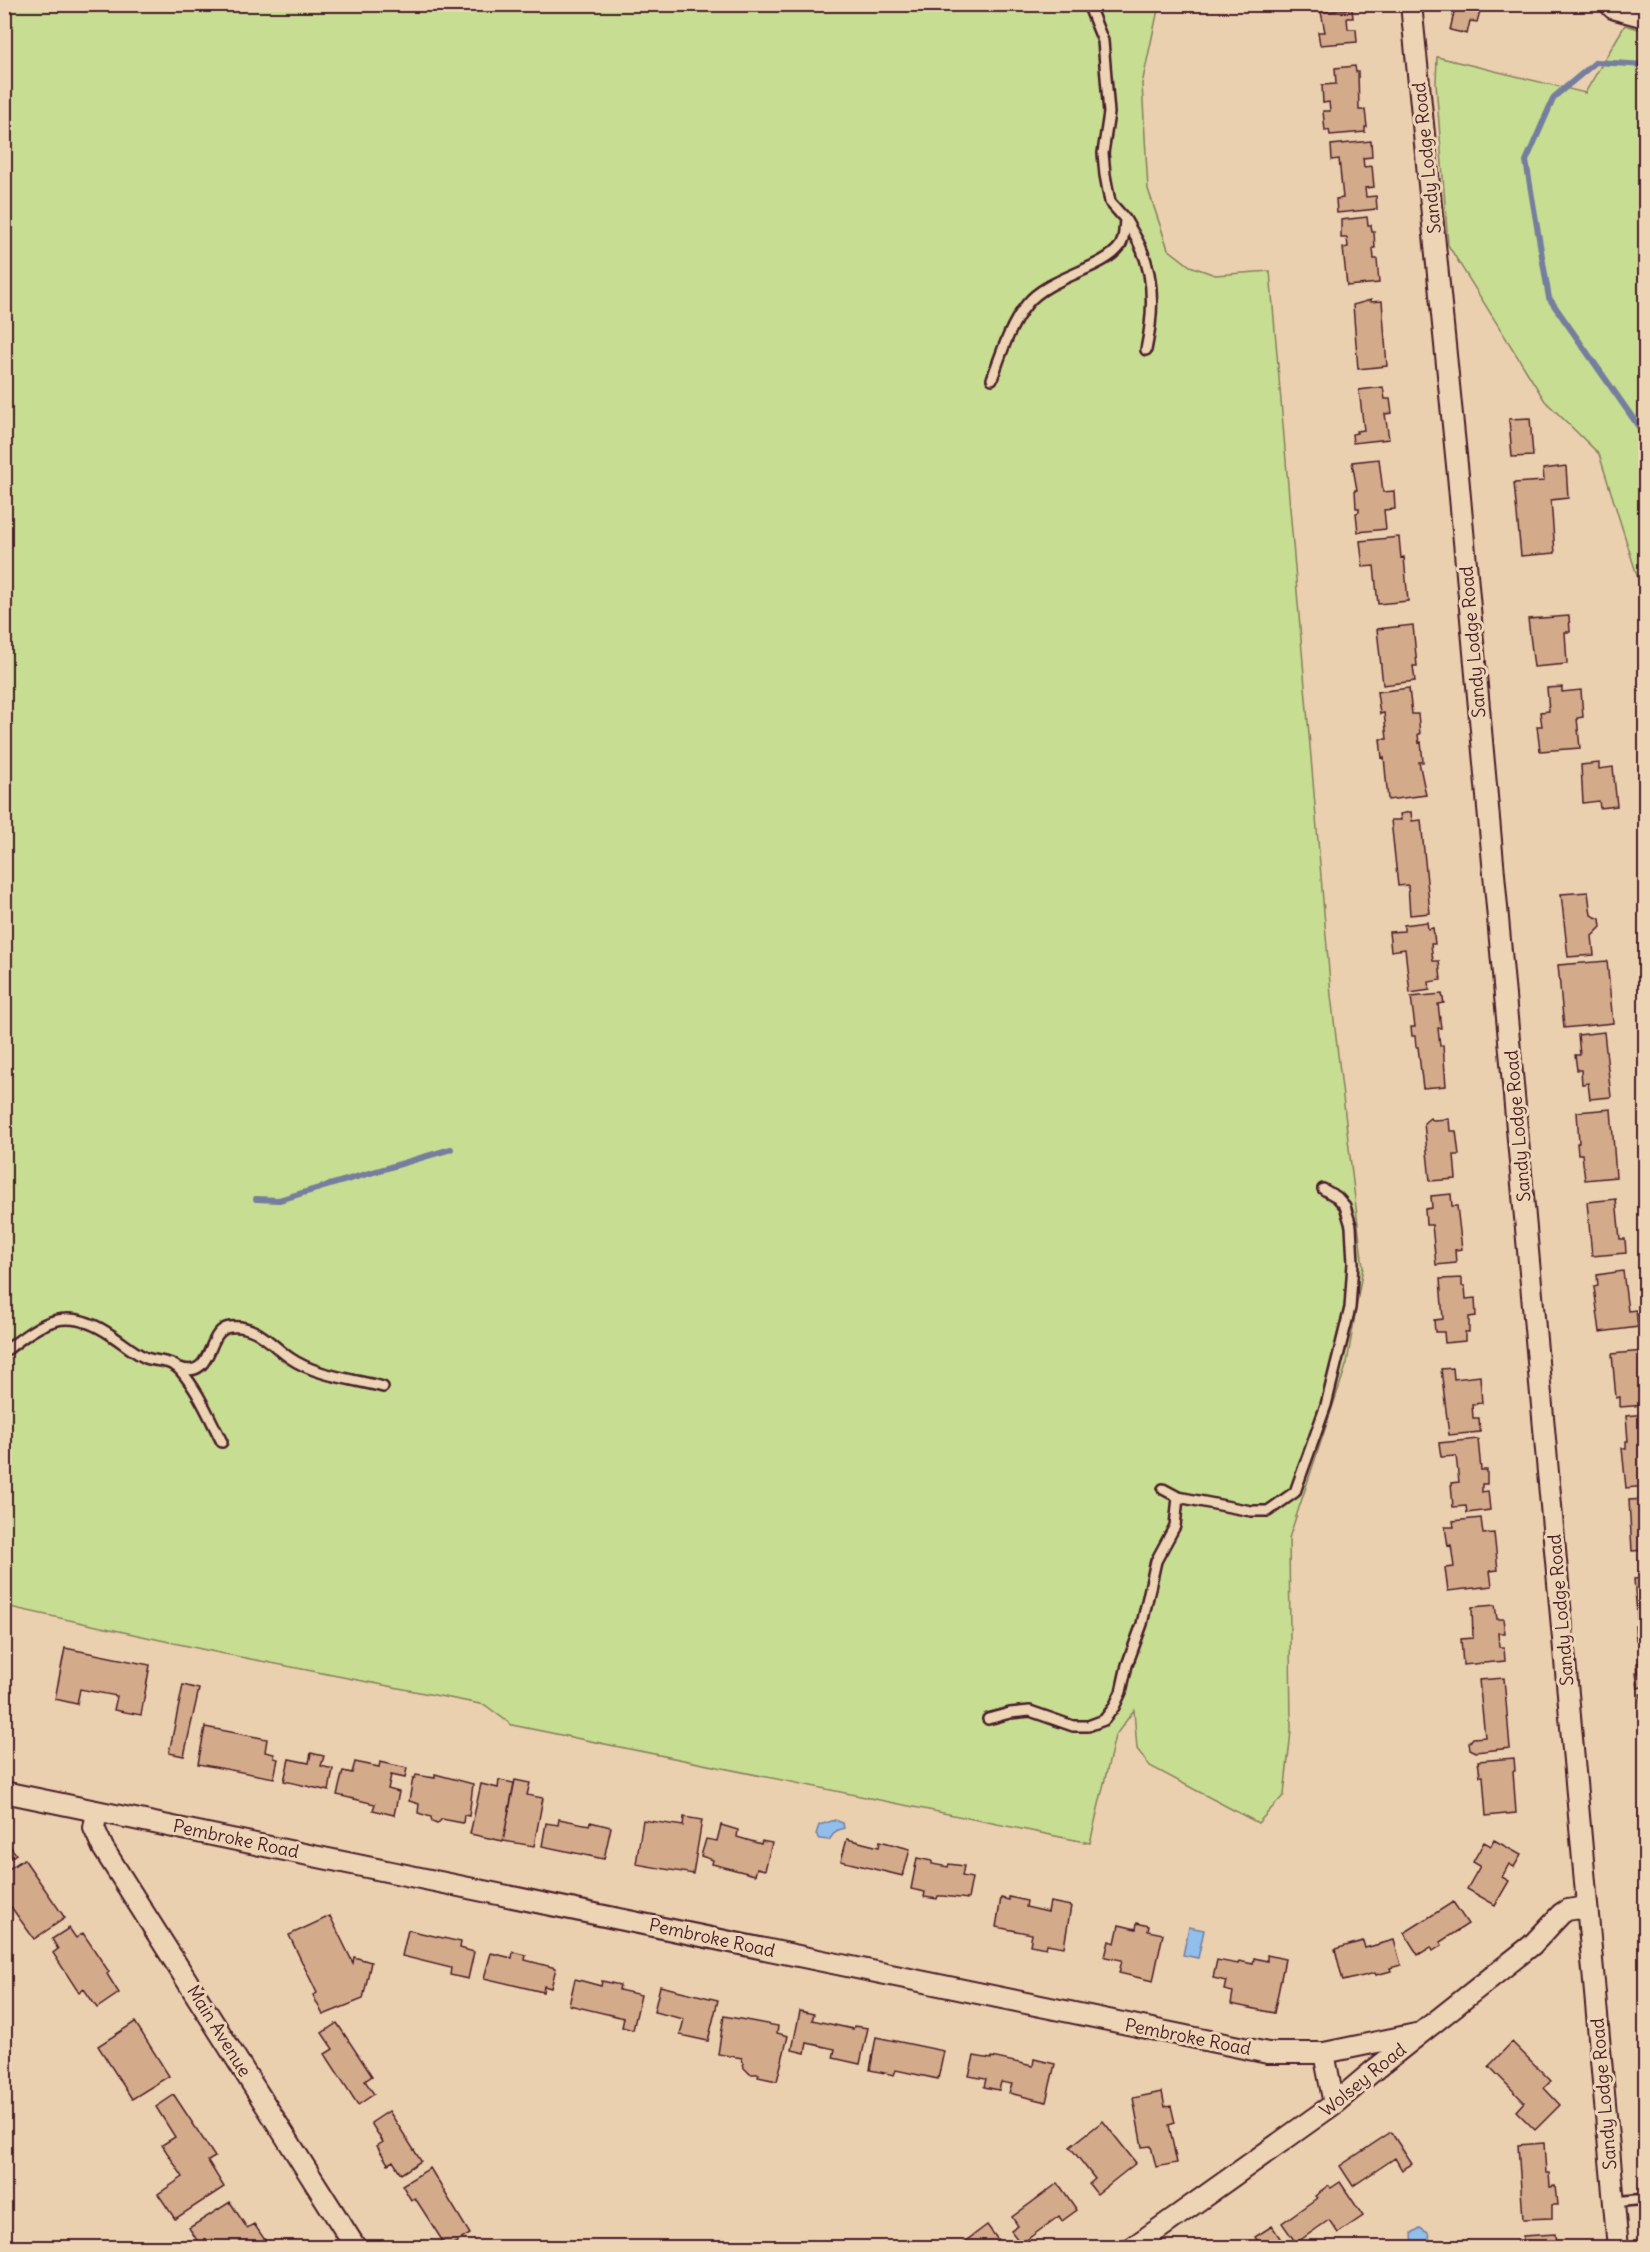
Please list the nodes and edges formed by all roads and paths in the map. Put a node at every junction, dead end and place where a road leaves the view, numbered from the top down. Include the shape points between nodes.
1 (1088, 4) edge
2 (1411, 4) edge
3 (1616, 4) edge
4 (1646, 12) edge
5 (1125, 219) junction
6 (1146, 350) dead end
7 (992, 379) dead end
8 (1323, 1189) dead end
9 (4, 1352) edge
10 (179, 1368) junction
11 (383, 1387) dead end
12 (222, 1442) dead end
13 (1163, 1489) dead end
14 (1178, 1497) junction
15 (988, 1719) dead end
16 (4, 1792) edge
17 (97, 1811) junction
18 (1587, 1906) junction
19 (1421, 2033) junction
20 (1324, 2053) junction
21 (1334, 2104) junction
22 (1646, 2199) edge
23 (1614, 2202) junction
24 (356, 2247) edge
25 (1132, 2247) edge
26 (1618, 2247) edge

1 - 5 lane via 1103,41 1109,113 1103,153 1105,175 1110,202
2 - 18 street, Sandy Lodge Road via 1458,475
3 - 4 main road
5 - 6 lane via 1141,249 1150,278 1151,317
5 - 7 lane via 1119,246 1104,259 1045,288 1027,303 1010,332
8 - 14 lane via 1345,1206 1351,1226 1350,1308 1326,1405 1295,1492 1268,1510
9 - 10 lane via 34,1329 56,1320 82,1319 146,1358 163,1360
10 - 11 lane via 197,1369 219,1333 232,1327 266,1337 292,1359 309,1367
10 - 12 lane
13 - 14 lane
14 - 15 lane via 1175,1526 1156,1561 1121,1692 1104,1720 1073,1726 1030,1711
16 - 17 street, Pembroke Road
17 - 20 street, Pembroke Road via 1268,2053
17 - 24 street, Main Avenue via 94,1828 103,1848
18 - 19 street, Wolsey Road via 1567,1910 1532,1945
18 - 23 street, Sandy Lodge Road
19 - 20 street, Pembroke Road
19 - 21 street, Wolsey Road
20 - 21 street
21 - 25 street, Wolsey Road
22 - 23 lane
23 - 26 street, Sandy Lodge Road

